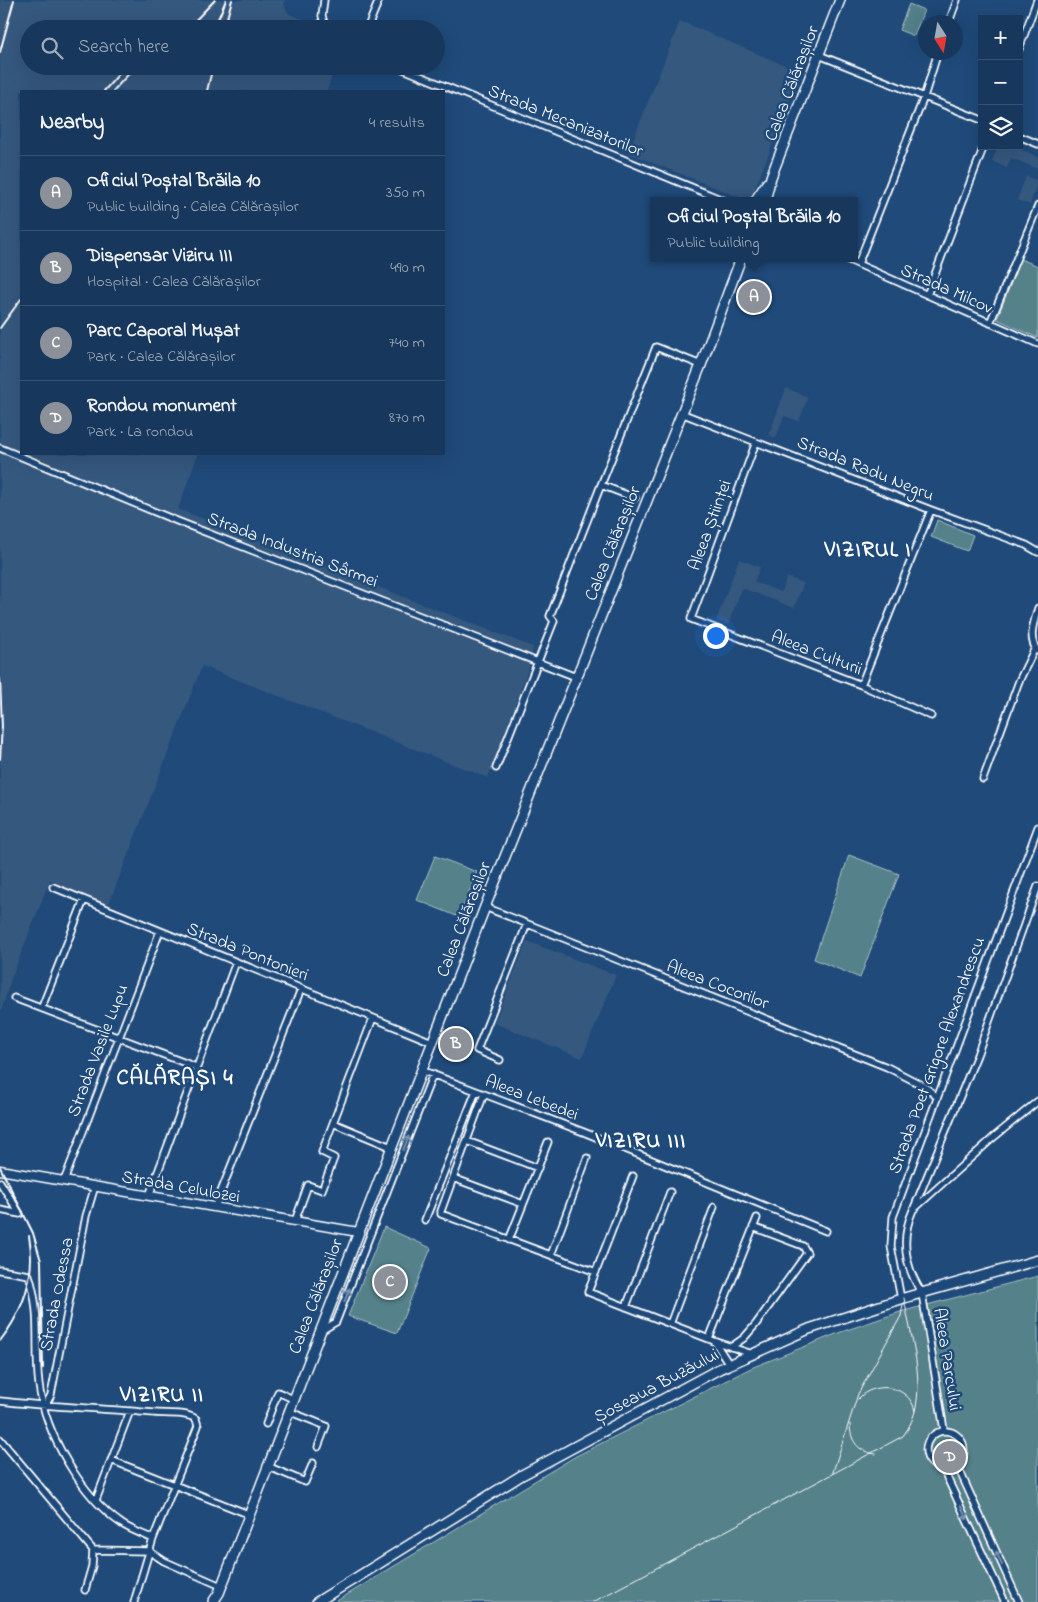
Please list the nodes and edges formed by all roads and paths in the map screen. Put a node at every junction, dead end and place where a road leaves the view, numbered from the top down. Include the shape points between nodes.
1 (324, 0) edge
2 (379, 0) edge
3 (840, 0) edge
4 (957, 0) edge
5 (1036, 0) edge
6 (952, 15) edge
7 (323, 20) edge
8 (371, 20) edge
9 (1023, 37) edge
10 (819, 55) junction
11 (936, 60) edge
12 (418, 75) edge
13 (924, 97) junction
14 (978, 118) edge
15 (1023, 138) edge
16 (1038, 144) edge
17 (982, 150) edge
18 (771, 177) junction
19 (715, 197) edge
20 (758, 197) edge
21 (766, 197) edge
22 (1038, 206) edge
23 (740, 262) edge
24 (853, 262) edge
25 (858, 264) junction
26 (927, 295) junction
27 (990, 323) junction
28 (1038, 344) edge
29 (701, 365) junction
30 (681, 413) junction
31 (756, 442) junction
32 (0, 448) edge
33 (601, 485) junction
34 (635, 498) dead end
35 (931, 510) junction
36 (1038, 552) edge
37 (1038, 608) edge
38 (691, 619) joint
39 (1036, 650) edge
40 (538, 660) junction
41 (576, 677) junction
42 (861, 685) junction
43 (931, 716) dead end
44 (496, 768) dead end
45 (983, 779) dead end
46 (1038, 827) edge
47 (53, 886) dead end
48 (1038, 886) edge
49 (84, 900) junction
50 (485, 907) junction
51 (527, 924) junction
52 (160, 931) junction
53 (236, 962) junction
54 (301, 989) junction
55 (14, 998) dead end
56 (42, 1007) junction
57 (372, 1018) junction
58 (118, 1037) junction
59 (432, 1042) junction
60 (500, 1060) dead end
61 (196, 1067) junction
62 (421, 1070) junction
63 (433, 1074) junction
64 (476, 1091) junction
65 (484, 1094) junction
66 (936, 1096) junction
67 (1038, 1101) edge
68 (333, 1123) junction
69 (467, 1141) junction
70 (548, 1142) dead end
71 (391, 1147) junction
72 (587, 1158) dead end
73 (538, 1168) junction
74 (0, 1170) edge
75 (633, 1176) dead end
76 (453, 1178) junction
77 (64, 1181) junction
78 (0, 1182) edge
79 (95, 1186) junction
80 (670, 1192) dead end
81 (149, 1196) junction
82 (523, 1204) junction
83 (215, 1207) junction
84 (714, 1207) dead end
85 (0, 1210) edge
86 (913, 1210) junction
87 (757, 1218) dead end
88 (425, 1220) dead end
89 (295, 1221) junction
90 (753, 1227) junction
91 (826, 1231) dead end
92 (358, 1232) junction
93 (509, 1240) junction
94 (551, 1255) junction
95 (1038, 1260) edge
96 (0, 1270) edge
97 (596, 1272) junction
98 (922, 1293) junction
99 (901, 1299) junction
100 (626, 1308) junction
101 (670, 1324) junction
102 (319, 1332) junction
103 (711, 1340) junction
104 (731, 1347) junction
105 (752, 1354) junction
106 (729, 1364) junction
107 (293, 1398) junction
108 (0, 1401) edge
109 (45, 1406) junction
110 (130, 1410) junction
111 (288, 1411) junction
112 (266, 1424) dead end
113 (944, 1430) junction
114 (0, 1440) edge
115 (318, 1447) dead end
116 (111, 1460) junction
117 (313, 1462) dead end
118 (957, 1465) junction
119 (267, 1466) junction
120 (943, 1469) junction
121 (174, 1487) junction
122 (96, 1500) junction
123 (248, 1514) junction
124 (153, 1539) junction
125 (93, 1550) junction
126 (150, 1551) junction
127 (85, 1590) dead end
128 (220, 1594) edge
129 (134, 1602) edge
130 (214, 1602) edge
131 (317, 1602) edge
132 (1005, 1602) edge
133 (1019, 1602) edge

1 - 7 street
2 - 8 street
3 - 10 main road, Calea Călărașilor
4 - 6 street
5 - 9 street
10 - 13 street
10 - 18 main road, Calea Călărașilor
11 - 13 street
12 - 19 street, Strada Mecanizatorilor
13 - 14 street
13 - 25 street
15 - 16 street
17 - 26 street
18 - 20 main road, Calea Călărașilor
18 - 21 main road, Calea Călărașilor
22 - 27 street
23 - 29 main road, Calea Călărașilor
24 - 25 street, Strada Milcov
25 - 26 street, Strada Milcov
26 - 27 street, Strada Milcov
27 - 28 street, Strada Milcov
29 - 30 main road, Calea Călărașilor
29 - 33 street via 656,347
30 - 31 street, Strada Radu Negru
30 - 41 main road, Calea Călărașilor
31 - 35 street, Strada Radu Negru
31 - 38 street, Aleea Științei
32 - 40 street, Strada Industria Sârmei
33 - 34 street
33 - 40 street via 550,616 554,621
35 - 36 street, Strada Radu Negru via 1026,544
35 - 42 street
37 - 39 street via 1032,636
38 - 42 street, Aleea Culturii
39 - 45 street via 1020,681
40 - 41 street, Strada Industria Sârmei
40 - 44 street
41 - 50 main road, Calea Călărașilor
42 - 43 street, Aleea Culturii
46 - 66 street, Strada Poet Grigore Alexandrescu
47 - 49 street, Strada Pontonieri
48 - 86 street, Strada Poet Grigore Alexandrescu via 977,1055
49 - 52 street, Strada Pontonieri
49 - 56 street
50 - 51 street, Aleea Cocorilor
50 - 59 main road, Calea Călărașilor
51 - 60 street via 477,1050
51 - 66 street, Aleea Cocorilor via 887,1067
52 - 53 street, Strada Pontonieri
52 - 58 street, Strada Vasile Lupu
53 - 54 street, Strada Pontonieri
53 - 61 street
54 - 57 street, Strada Pontonieri
54 - 83 street
55 - 56 street
56 - 58 street
57 - 59 street, Strada Pontonieri
57 - 68 street
58 - 61 street
58 - 77 street, Strada Vasile Lupu
59 - 62 main road, Calea Călărașilor
61 - 81 street
62 - 63 street, Aleea Lebedei
62 - 71 main road, Calea Călărașilor
63 - 64 street, Aleea Lebedei
102 -> 63 street via 336,1322
64 - 65 street, Aleea Lebedei
64 - 88 street
65 - 69 street
65 - 91 street, Aleea Lebedei
66 - 99 street, Strada Poet Grigore Alexandrescu via 891,1228
67 - 86 street
68 - 71 street
68 - 89 street via 322,1152 334,1158 322,1190 308,1185
69 - 73 street
69 - 76 street
70 - 73 street
71 - 92 main road, Calea Călărașilor
72 - 94 street
73 - 82 street
74 - 77 street, Strada Celulozei
75 - 97 street
76 - 82 street
76 - 93 street via 441,1214
77 - 79 street, Strada Celulozei
78 - 85 street via 20,1214
79 - 81 street, Strada Celulozei
79 - 109 street, Strada Odessa via 86,1216 51,1395
80 - 100 street
81 - 83 street, Strada Celulozei
82 - 93 street
83 - 89 street, Strada Celulozei
84 - 101 street
86 - 98 street, Strada Poet Grigore Alexandrescu via 905,1243 910,1275
87 - 90 street
89 - 92 street, Strada Celulozei
90 - 103 street
90 - 104 street via 803,1246 807,1253 756,1324
92 - 102 main road, Calea Călărașilor
93 - 94 street
94 - 97 street
95 - 98 main road, Șoseaua Buzăului
96 - 109 street, Strada Odessa via 29,1275 37,1308 39,1384
97 - 100 street via 588,1292
98 - 99 main road, Șoseaua Buzăului
98 - 113 street, Aleea Parcului
99 - 105 main road, Șoseaua Buzăului via 809,1329
100 - 101 street
101 - 103 street
102 - 107 main road, Calea Călărașilor
103 - 104 street
103 - 106 street
104 - 105 street
105 - 106 main road, Șoseaua Buzăului
106 - 131 main road, Șoseaua Buzăului via 522,1475
107 - 111 main road, Calea Călărașilor
107 - 112 street via 278,1392
108 - 109 street
109 - 110 street
109 - 122 street, Strada Odessa via 64,1458
110 - 116 street
110 - 121 street via 196,1419 198,1426
111 - 115 street via 326,1426
111 - 119 main road, Calea Călărașilor
113 - 118 street via 957,1435 962,1441 964,1453
113 - 120 street via 930,1440 926,1452 930,1460
114 - 125 street
116 - 121 street
116 - 122 street
117 - 119 street via 306,1482
118 - 120 street
133 -> 118 street
119 - 123 main road, Calea Călărașilor
120 -> 132 street
121 - 123 street
121 - 124 street
122 - 124 street, Strada Odessa via 122,1524
123 - 128 main road, Calea Călărașilor
124 - 126 street
125 - 126 street
125 - 127 street
126 - 128 street
126 - 129 street
128 - 130 main road, Calea Călărașilor

